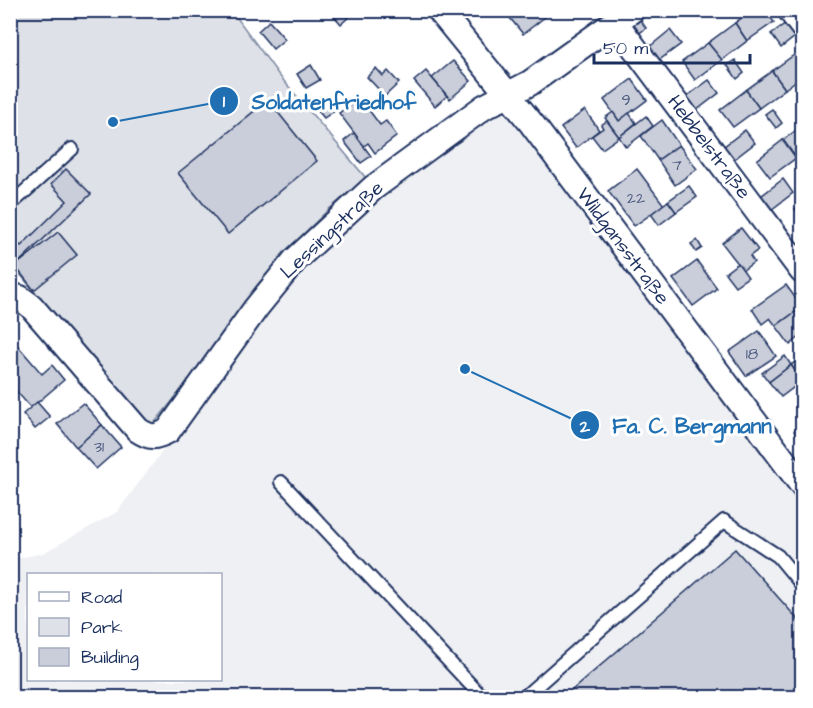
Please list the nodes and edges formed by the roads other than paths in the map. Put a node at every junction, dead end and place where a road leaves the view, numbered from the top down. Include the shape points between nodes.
1 (439, 10) edge
2 (790, 10) edge
3 (623, 16) edge
4 (802, 26) edge
5 (508, 94) junction
6 (72, 149) dead end
7 (10, 205) edge
8 (802, 271) edge
9 (10, 295) edge
10 (282, 482) dead end
11 (802, 485) edge
12 (802, 585) edge
13 (483, 698) edge
14 (524, 698) edge

1 - 5 street, Wildgansstraße
2 - 4 street
3 - 5 street, Lessingstraße via 530,83
3 - 8 street, Hebbelstraße
5 - 9 street, Lessingstraße via 484,106 373,188 295,260 168,431 158,436 150,437 138,430 32,306
5 - 11 street, Wildgansstraße
6 - 7 lane
10 - 13 lane
12 - 14 lane via 778,556 724,521

